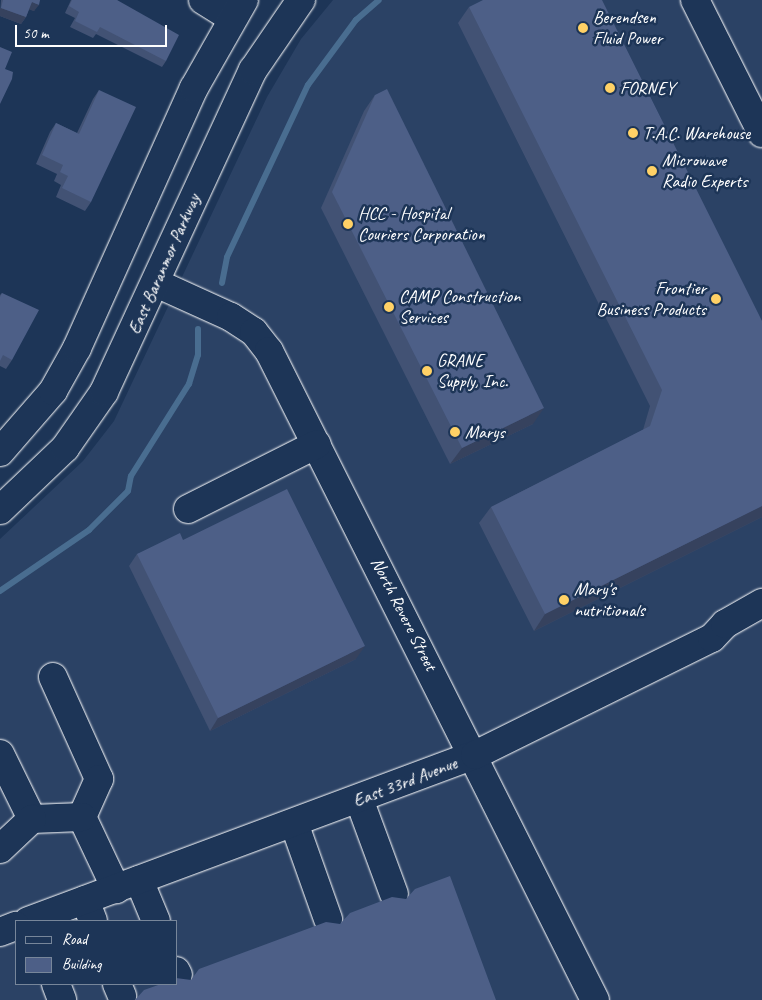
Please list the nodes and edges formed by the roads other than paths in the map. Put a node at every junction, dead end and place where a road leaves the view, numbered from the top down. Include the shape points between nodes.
1 (203, 0) edge
2 (301, 0) edge
3 (695, 0) edge
4 (238, 9) edge
5 (762, 133) edge
6 (156, 283) junction
7 (317, 444) junction
8 (0, 452) edge
9 (188, 509) dead end
10 (0, 510) edge
11 (762, 603) edge
12 (53, 678) dead end
13 (0, 754) edge
14 (475, 755) junction
15 (359, 799) junction
16 (82, 817) junction
17 (32, 820) junction
18 (294, 823) junction
19 (0, 849) edge
20 (128, 884) junction
21 (394, 894) dead end
22 (89, 911) edge
23 (328, 919) dead end
24 (38, 920) edge
25 (155, 920) edge
26 (15, 926) edge
27 (0, 932) edge
28 (56, 985) edge
29 (62, 1000) edge
30 (595, 1000) edge

1 - 4 street
2 - 6 street, East Baranmor Parkway via 253,70
3 - 5 street
4 - 8 street via 194,88 77,348 53,391
6 - 7 street, North Revere Street via 231,317 254,332 277,365
6 - 10 street, East Baranmor Parkway via 119,364 90,416 46,468
7 - 9 street
7 - 14 street, North Revere Street
11 - 14 street, East 33rd Avenue via 726,624 712,638
12 - 16 street via 99,779
13 - 17 street
14 - 15 street, East 33rd Avenue
14 - 30 street, North Revere Street
15 - 18 street, East 33rd Avenue
15 - 21 street
16 - 17 street
16 - 20 street
17 - 19 street
18 - 20 street, East 33rd Avenue
18 - 23 street
20 - 22 street, East 33rd Avenue
20 - 25 street
22 - 24 street, East 33rd Avenue
26 - 27 street, East 33rd Avenue
28 - 29 street

